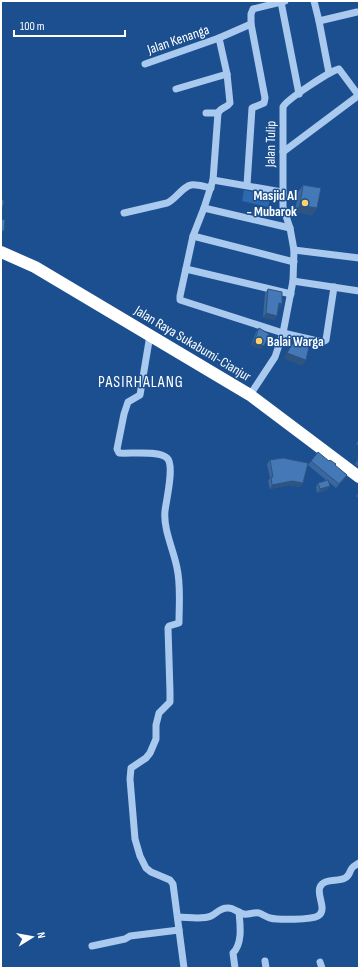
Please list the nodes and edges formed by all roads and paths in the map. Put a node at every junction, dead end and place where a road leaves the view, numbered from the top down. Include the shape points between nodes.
1 (283, 1) edge
2 (314, 1) edge
3 (357, 12) dead end
4 (319, 21) junction
5 (251, 24) junction
6 (220, 38) junction
7 (145, 64) dead end
8 (330, 72) junction
9 (227, 74) junction
10 (176, 89) dead end
11 (299, 94) junction
12 (359, 96) edge
13 (218, 112) junction
14 (206, 113) dead end
15 (283, 152) junction
16 (213, 180) junction
17 (247, 185) junction
18 (211, 188) junction
19 (282, 192) junction
20 (204, 208) junction
21 (124, 213) dead end
22 (290, 228) junction
23 (193, 236) junction
24 (294, 250) junction
25 (1, 252) edge
26 (359, 258) edge
27 (294, 262) junction
28 (186, 269) junction
29 (293, 282) junction
30 (334, 287) junction
31 (359, 291) edge
32 (291, 294) junction
33 (283, 333) junction
34 (150, 335) junction
35 (250, 395) junction
36 (359, 478) edge
37 (359, 863) edge
38 (239, 912) junction
39 (178, 917) junction
40 (180, 930) junction
41 (92, 946) dead end
42 (184, 968) edge
43 (235, 968) edge

1 - 5 street via 252,9
1 - 11 street
2 - 4 street
3 - 4 street
4 - 8 street
5 - 6 street, Jalan Kenanga
5 - 17 street via 265,98 264,103 253,106 252,110
6 - 7 street, Jalan Kenanga
6 - 9 street
8 - 11 street, Jalan Tulip
8 - 12 street via 340,69
9 - 10 street
9 - 13 street via 230,102
11 - 15 street, Jalan Tulip via 283,107
12 - 15 street
13 - 14 street
13 - 16 street
15 - 19 street, Jalan Tulip
16 - 17 street
16 - 18 street
17 - 19 street
18 - 20 street
18 - 21 street via 188,186 167,203
19 - 22 street, Jalan Tulip via 283,207
20 - 22 street
20 - 23 street
22 - 24 street, Jalan Tulip
23 - 27 street
23 - 28 street
24 - 26 street
24 - 27 street, Jalan Tulip
25 - 34 highway, Jalan Raya Sukabumi-Cianjur via 35,267
27 - 29 street, Jalan Tulip
28 - 32 street
28 - 33 street via 180,300
29 - 30 street
29 - 32 street, Jalan Tulip
30 - 31 street
30 - 33 street via 324,341
32 - 33 street, Jalan Tulip
33 - 35 street, Jalan Tulip via 275,357
34 - 35 highway, Jalan Raya Sukabumi-Cianjur
34 - 39 street via 140,395 128,402 116,449 119,453 145,453 168,458 169,483 165,522 178,569 179,623 168,628 170,702 159,714 156,740 150,753 131,768 130,779 135,839 140,856 146,868 173,884
35 - 36 highway, Jalan Raya Sukabumi-Cianjur
37 - 38 street via 345,878 321,886 319,891 322,909 317,916 271,918 258,913 245,915
38 - 39 street via 228,907 207,917
38 - 43 street via 240,935 233,953
39 - 40 street
40 - 41 street via 130,936
40 - 42 street

